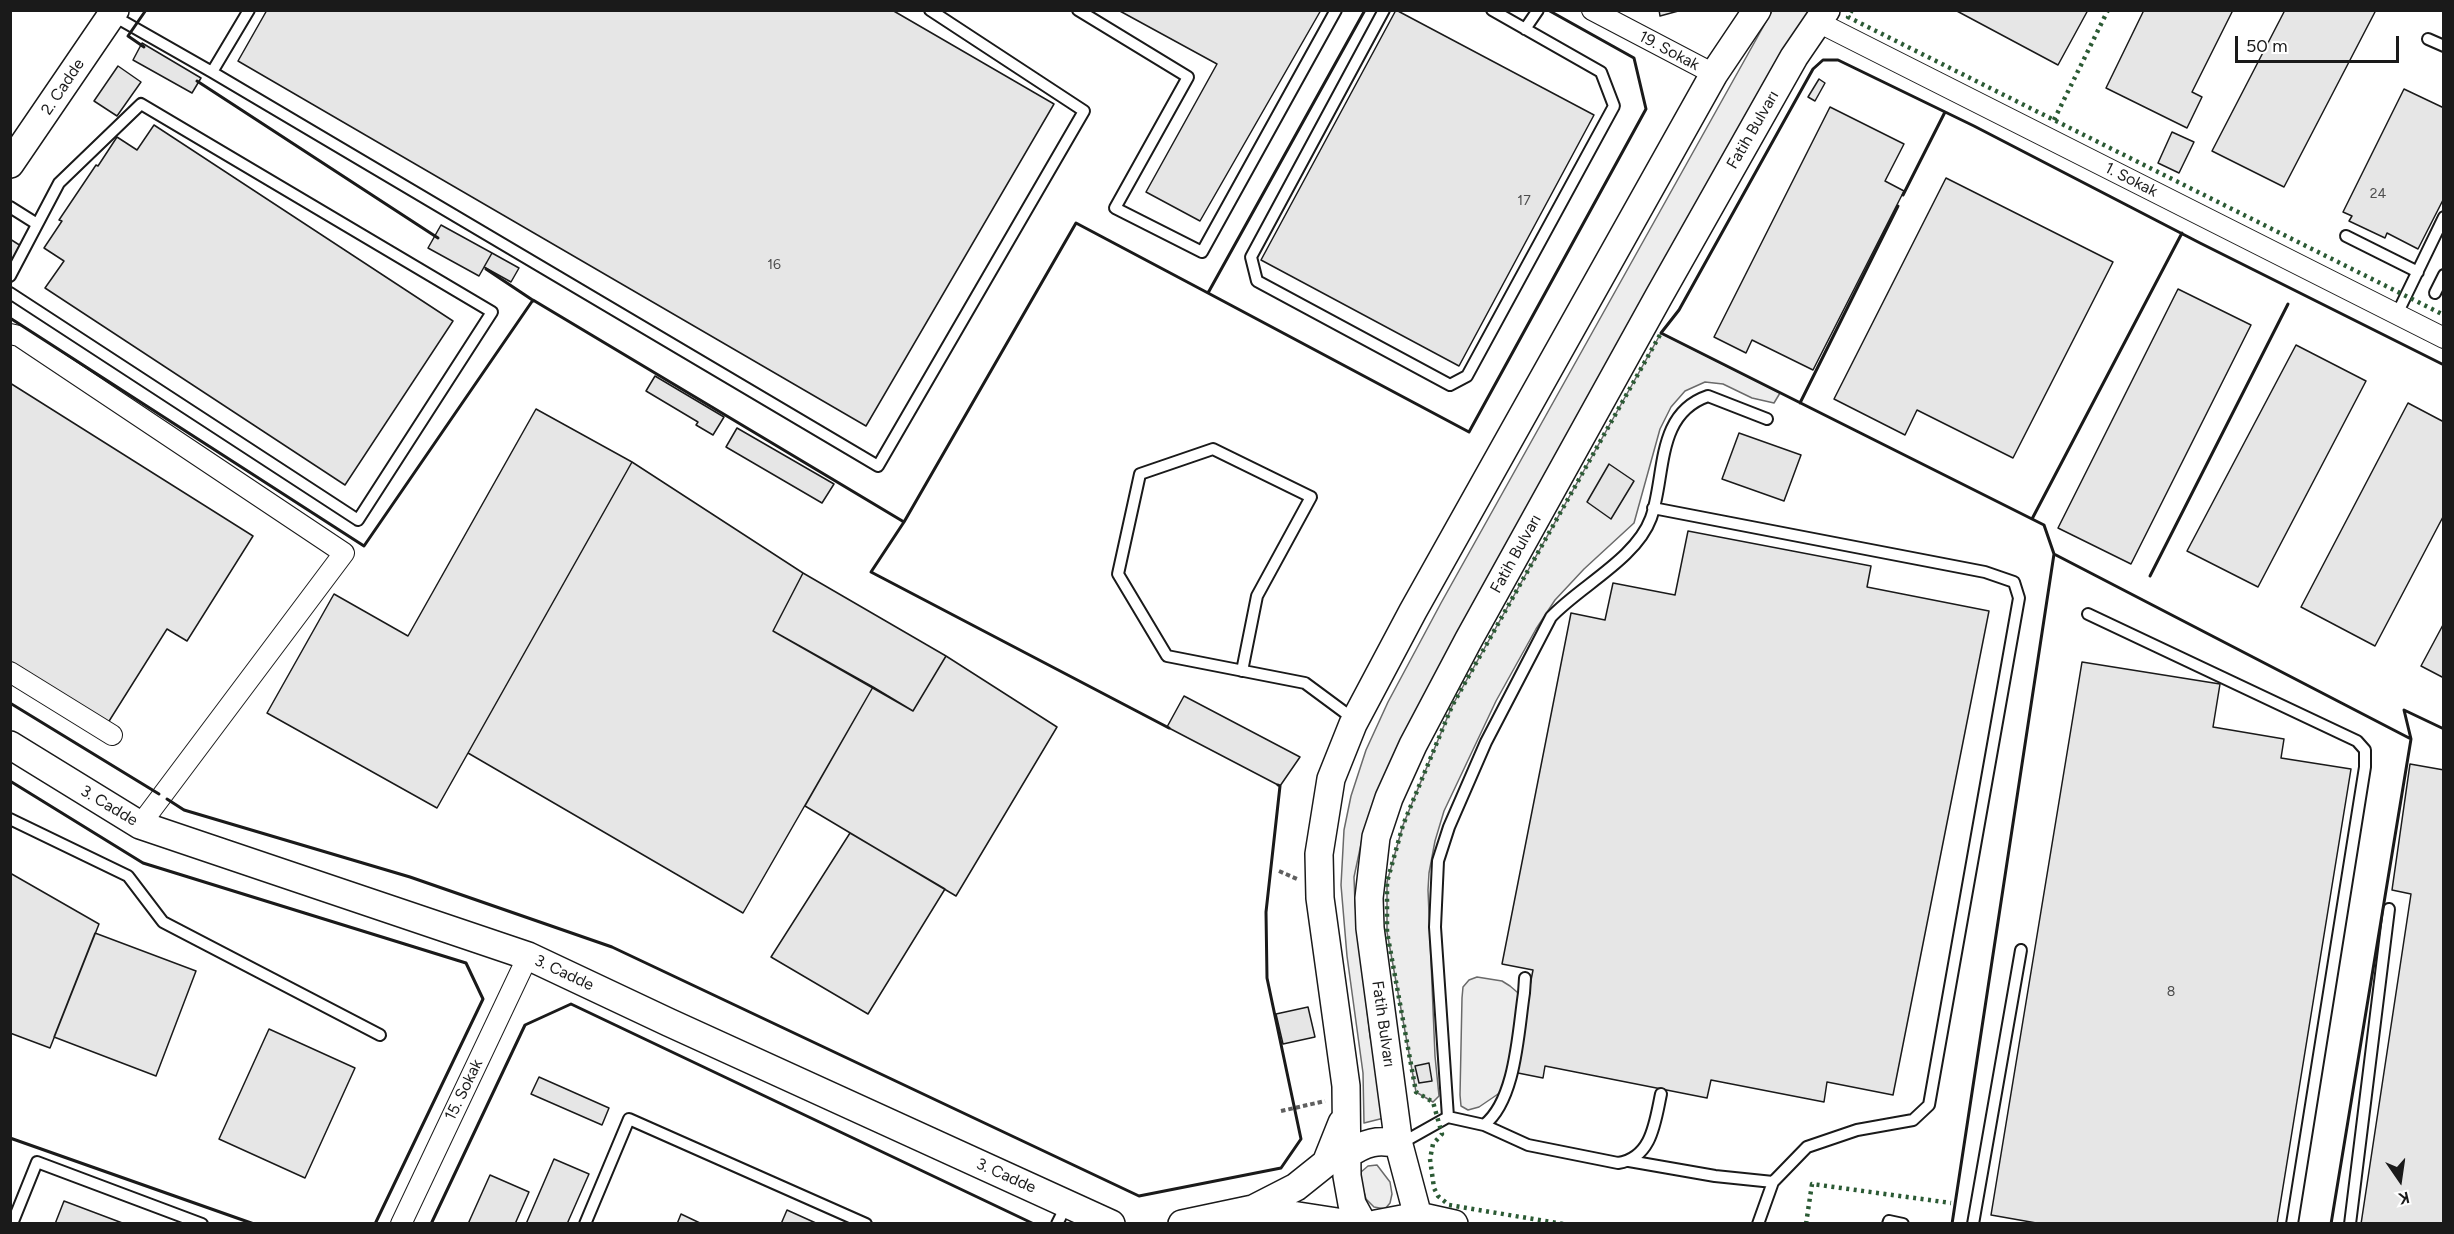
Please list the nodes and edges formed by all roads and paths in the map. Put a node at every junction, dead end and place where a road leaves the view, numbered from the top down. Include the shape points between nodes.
1 (249, 10) edge
2 (930, 10) edge
3 (1078, 10) edge
4 (1336, 10) edge
5 (1384, 10) edge
6 (1492, 10) edge
7 (1538, 10) edge
8 (1592, 10) edge
9 (1756, 11) edge
10 (113, 13) edge
11 (1822, 16) edge
12 (1525, 29) junction
13 (2428, 39) dead end
14 (2444, 46) edge
15 (213, 72) junction
16 (1714, 74) junction
17 (10, 164) edge
18 (10, 207) edge
19 (2444, 217) edge
20 (37, 224) junction
21 (2346, 236) dead end
22 (2418, 272) junction
23 (2444, 275) edge
24 (10, 276) edge
25 (2435, 292) dead end
26 (10, 293) edge
27 (2397, 314) junction
28 (10, 334) edge
29 (2444, 338) edge
30 (1767, 419) dead end
31 (1653, 508) junction
32 (2088, 615) dead end
33 (1242, 671) junction
34 (10, 672) edge
35 (1355, 720) junction
36 (112, 735) dead end
37 (10, 745) edge
38 (10, 819) edge
39 (140, 825) junction
40 (2389, 909) dead end
41 (2021, 950) dead end
42 (528, 956) junction
43 (1525, 978) dead end
44 (381, 1035) dead end
45 (1661, 1094) dead end
46 (1341, 1106) junction
47 (1281, 1111) dead end
48 (1448, 1118) junction
49 (1484, 1125) junction
50 (1399, 1145) junction
51 (1347, 1155) junction
52 (1629, 1161) junction
53 (1773, 1182) junction
54 (1253, 1209) junction
55 (1062, 1214) edge
56 (1419, 1220) edge
57 (1100, 1222) edge
58 (12, 1224) edge
59 (202, 1224) edge
60 (401, 1224) edge
61 (585, 1224) edge
62 (866, 1224) edge
63 (1182, 1224) edge
64 (1350, 1224) edge
65 (1363, 1224) edge
66 (1376, 1224) edge
67 (1454, 1224) edge
68 (1758, 1224) edge
69 (1888, 1224) edge
70 (1903, 1224) edge
71 (1973, 1224) edge
72 (2292, 1224) edge
73 (2350, 1224) edge

1 - 15 lane
2 - 15 lane via 1084,111 878,466
3 - 4 lane via 1188,77 1116,208 1202,252
5 - 12 lane via 1251,257 1257,281 1450,385 1467,376 1614,106 1601,72
6 - 12 lane
7 - 12 lane
8 - 16 street, 19. Sokak
9 - 16 main road
10 - 15 lane
10 - 17 main road, 2. Cadde
11 - 27 street, 1. Sokak
11 - 50 main road, Fatih Bulvarı via 1794,57 1664,286 1469,639 1389,798 1376,837 1369,898
13 - 14 lane
16 - 35 main road
18 - 20 lane
19 - 22 lane
20 - 24 lane
20 - 26 lane via 59,183 141,104 492,312 358,520
21 - 22 lane
22 - 27 lane
23 - 25 lane
27 - 29 street, 1. Sokak
28 - 39 street via 19,336 344,553
30 - 31 lane via 1708,396 1696,400 1683,411 1662,454
31 - 48 lane via 1644,534 1551,617 1486,742 1438,861 1435,927
31 - 53 lane via 1985,572 2014,582 2019,598 1929,1106 1913,1120 1857,1130 1807,1147
32 - 72 lane via 2357,741 2365,750
33 - 33 lane via 1167,656 1118,574 1140,474 1213,449 1311,497 1257,596
33 - 35 lane via 1305,683
34 - 36 street
35 - 46 main road via 1331,779 1319,854 1320,898 1343,1058
37 - 39 main road, 3. Cadde
38 - 44 lane via 128,876 163,922
39 - 42 main road, 3. Cadde
40 - 73 lane
41 - 71 lane
42 - 55 main road, 3. Cadde
42 - 60 street, 15. Sokak
43 - 49 lane via 1508,1089 1494,1118
45 - 52 lane via 1649,1143
46 - 47 path
46 - 51 main road
46 - 54 main road via 1326,1162 1296,1187
48 - 49 lane
48 - 50 lane
49 - 52 lane via 1528,1145 1618,1163
50 - 51 main road via 1387,1140 1364,1144
50 - 56 main road, Fatih Bulvarı
51 - 65 main road via 1352,1204
52 - 53 lane
53 - 68 lane
54 - 63 main road
54 - 64 main road
55 - 57 main road, 3. Cadde
56 - 66 main road
56 - 67 main road
58 - 59 lane via 37,1162
61 - 62 lane via 629,1119
69 - 70 lane

